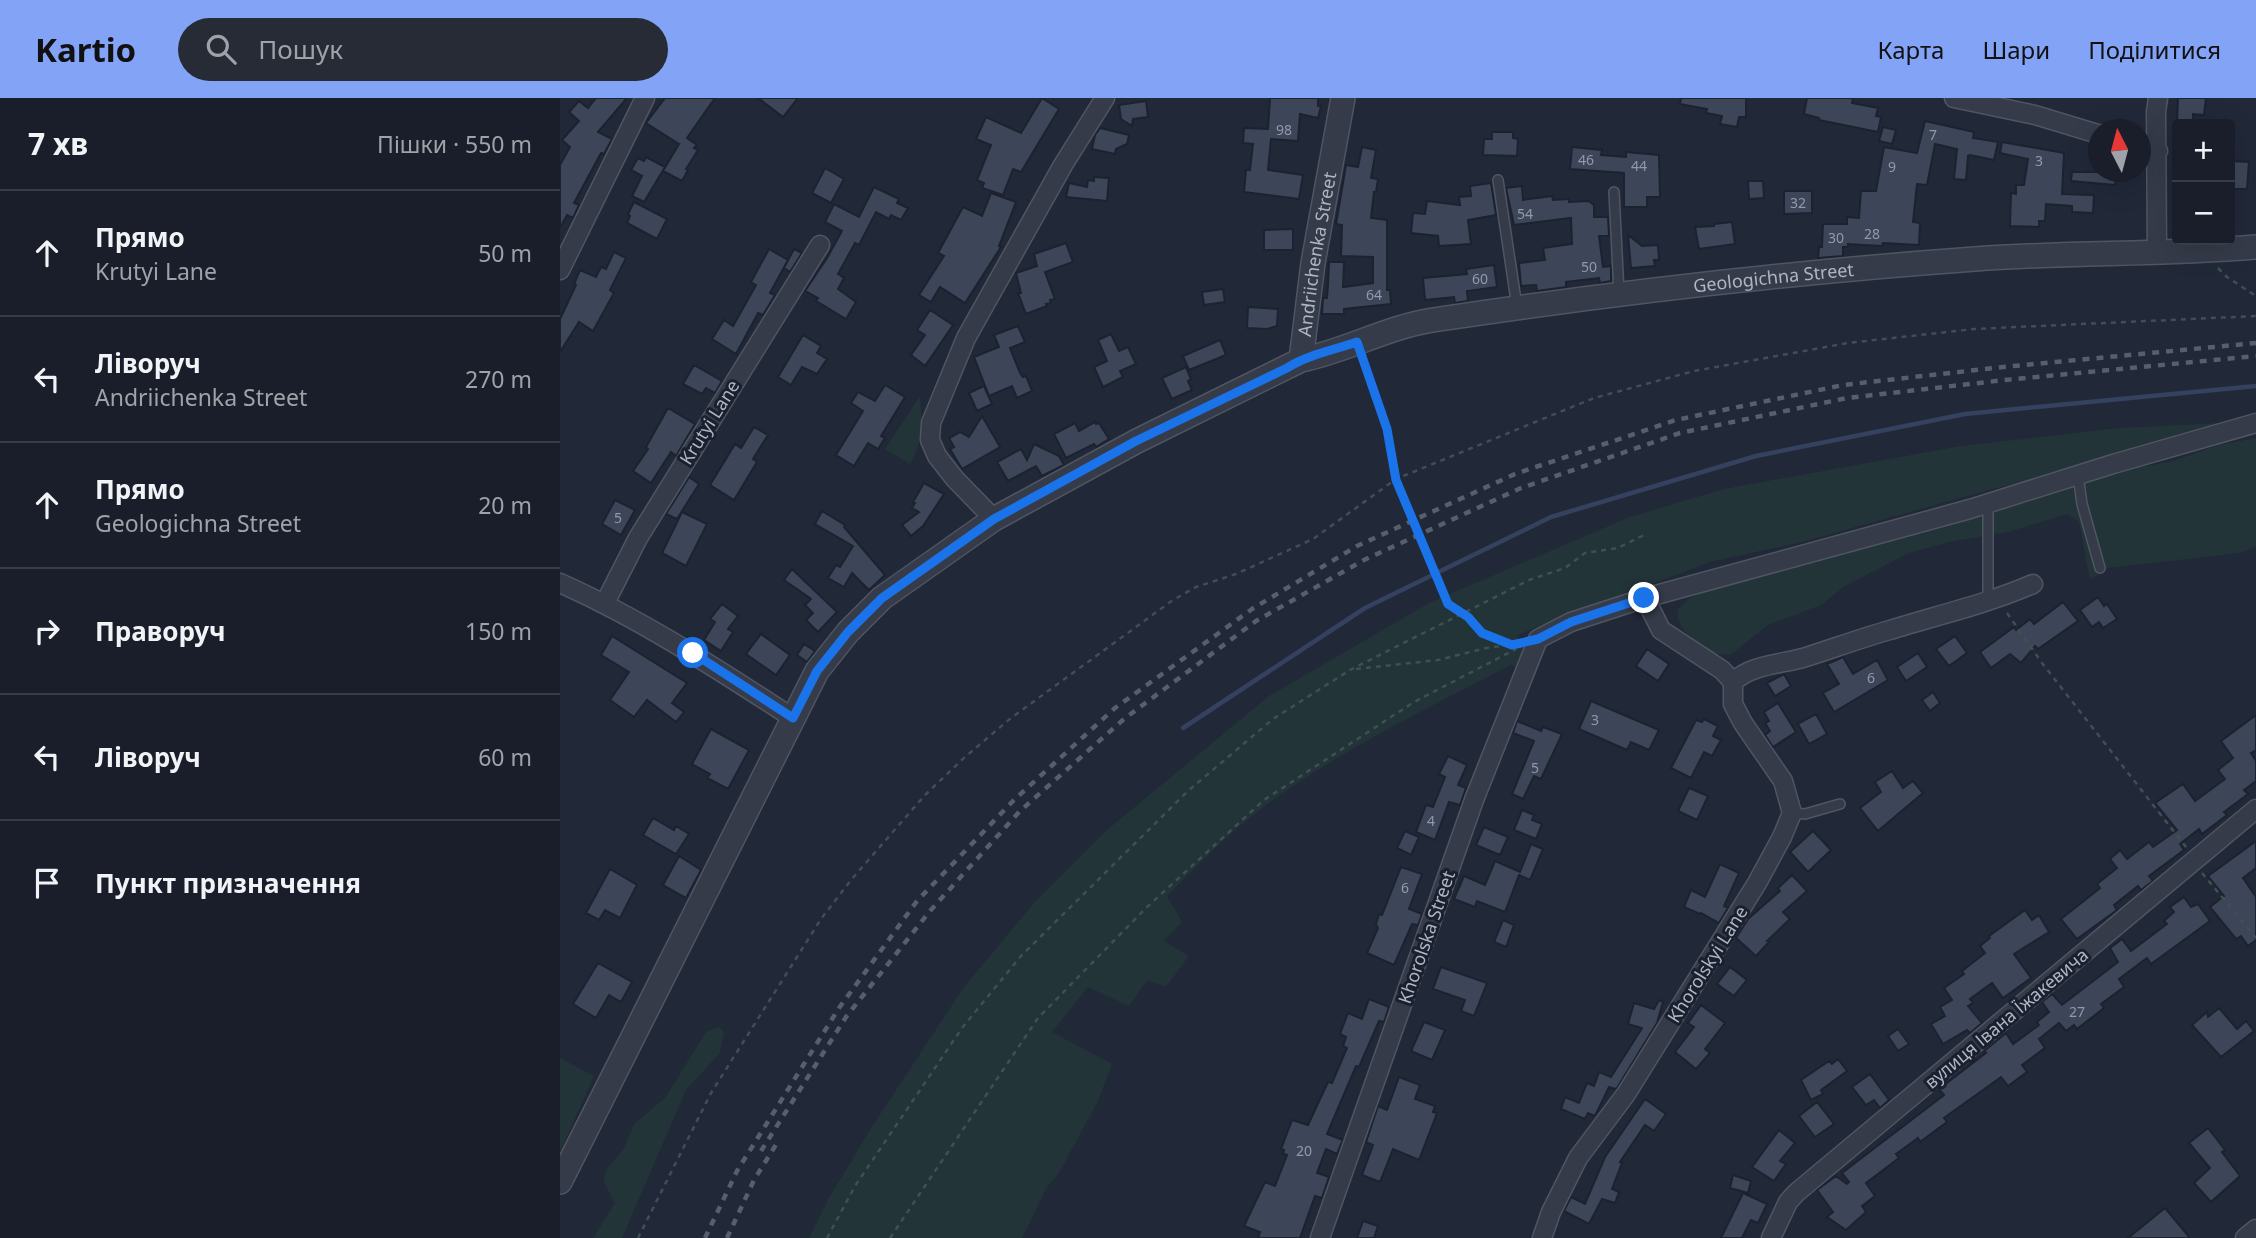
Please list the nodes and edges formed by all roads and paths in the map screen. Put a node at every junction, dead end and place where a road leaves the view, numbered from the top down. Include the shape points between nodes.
1 (645, 98) edge
2 (1105, 98) edge
3 (1343, 98) edge
4 (1954, 98) edge
5 (2158, 98) edge
6 (2088, 131) edge
7 (2151, 138) edge
8 (2151, 175) edge
9 (1498, 180) dead end
10 (1614, 192) dead end
11 (820, 245) dead end
12 (2256, 247) edge
13 (2200, 252) junction
14 (2157, 253) junction
15 (560, 270) edge
16 (1619, 295) junction
17 (2256, 296) edge
18 (1517, 309) junction
19 (2256, 316) edge
20 (1357, 342) junction
21 (1301, 360) junction
22 (2256, 423) edge
23 (2078, 475) junction
24 (1396, 480) junction
25 (1988, 503) junction
26 (994, 519) junction
27 (1644, 535) dead end
28 (2100, 568) dead end
29 (560, 583) edge
30 (2033, 584) dead end
31 (1644, 598) junction
32 (1993, 600) junction
33 (605, 603) junction
34 (1464, 614) junction
35 (1538, 639) junction
36 (1512, 645) junction
37 (1350, 670) junction
38 (1733, 682) junction
39 (793, 718) junction
40 (1840, 804) dead end
41 (2256, 809) edge
42 (1792, 813) junction
43 (2194, 862) junction
44 (2256, 938) edge
45 (560, 1182) edge
46 (2256, 1229) edge
47 (638, 1238) edge
48 (827, 1238) edge
49 (890, 1238) edge
50 (1320, 1238) edge
51 (1542, 1238) edge
52 (1771, 1238) edge
53 (2245, 1238) edge

1 - 15 street
2 - 26 street via 966,338 931,423 930,440 937,456
3 - 21 street, Andriichenka Street via 1313,263
4 - 6 street
5 - 7 street
8 - 14 street
9 - 18 lane
10 - 16 lane
11 - 33 street, Krutyi Lane via 638,538
12 - 13 street, Geologichna Street
13 - 14 street, Geologichna Street
13 - 17 path
14 - 16 street, Geologichna Street via 1978,259
16 - 18 street, Geologichna Street
18 - 20 street, Geologichna Street via 1428,321
19 - 24 path via 1973,329 1694,370 1594,398
20 - 21 street, Geologichna Street
20 - 24 path via 1387,429
21 - 26 street, Andriichenka Street via 1136,441
22 - 23 street
23 - 25 street
23 - 28 lane
24 - 34 path via 1448,604
24 - 47 path via 1313,538 1173,600 1011,718 925,795 821,919 711,1093
25 - 31 street
25 - 32 lane
26 - 39 street, Andriichenka Street via 882,598 817,671
27 - 34 path via 1618,548 1585,553 1565,568 1529,580
29 - 33 street
30 - 32 street
31 - 35 street via 1571,622
31 - 38 street via 1661,630
32 - 38 street via 1750,671
32 - 43 path
33 - 39 street
34 - 36 path via 1482,633
34 - 37 path
35 - 36 path
35 - 49 path via 1414,702 1264,800 1157,898 1038,1018
35 - 50 street, Khorolska Street via 1474,800
36 - 37 path via 1438,660
37 - 48 path via 1273,719 1188,791 1021,956 916,1093
38 - 42 street via 1733,704 1783,781
39 - 45 street, Andriichenka Street
40 - 42 lane
41 - 43 street, вулиця Івана Їжакевича
42 - 51 street, Khorolskyi Lane via 1758,883 1626,1094 1578,1158
43 - 44 path
43 - 52 street, вулиця Івана Їжакевича via 1796,1193
46 - 53 street

